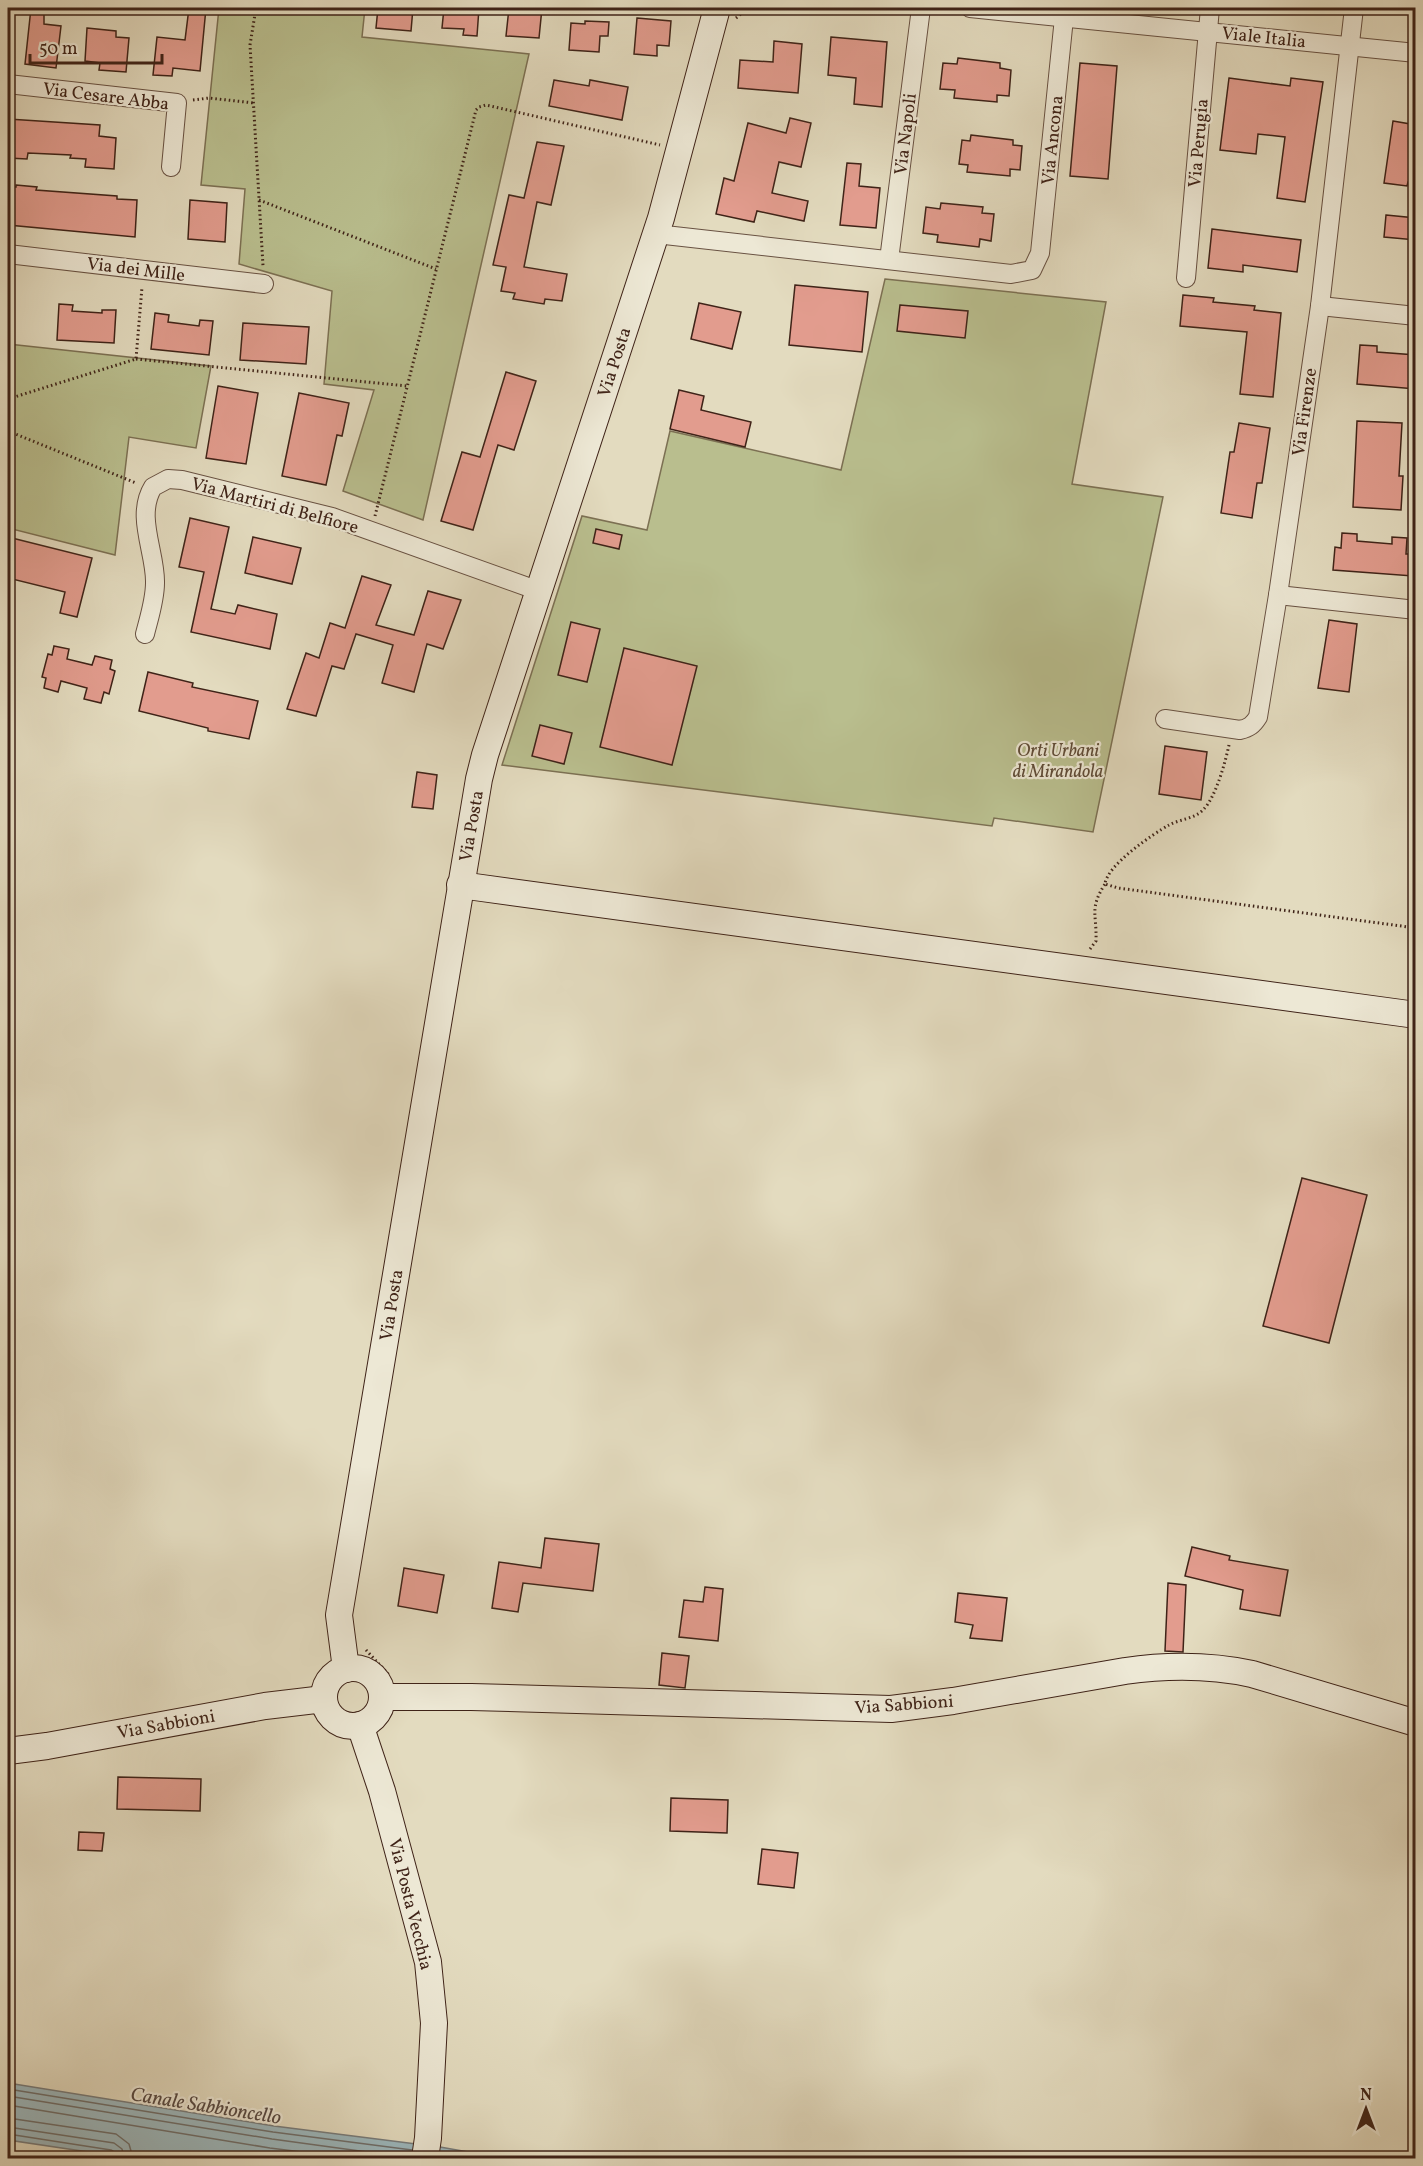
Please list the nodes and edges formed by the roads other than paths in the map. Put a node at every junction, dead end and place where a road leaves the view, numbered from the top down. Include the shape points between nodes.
1 (921, 8) edge
2 (970, 8) edge
3 (1210, 8) edge
4 (1354, 8) edge
5 (1064, 12) edge
6 (726, 13) edge
7 (1208, 31) junction
8 (1351, 46) junction
9 (1416, 53) edge
10 (8, 84) edge
11 (171, 168) dead end
12 (656, 234) junction
13 (8, 254) edge
14 (889, 260) junction
15 (1186, 278) dead end
16 (264, 284) road end
17 (1320, 306) junction
18 (1416, 316) edge
19 (539, 591) junction
20 (1278, 595) junction
21 (1416, 610) edge
22 (146, 634) dead end
23 (1165, 719) dead end
24 (460, 885) junction
25 (1416, 1014) edge
26 (346, 1669) junction
27 (389, 1688) junction
28 (324, 1699) junction
29 (1416, 1722) edge
30 (360, 1725) junction
31 (8, 1750) edge
32 (426, 2148) edge

1 - 14 street, Via Napoli
2 - 5 street, Viale Italia
3 - 7 street, Via Perugia
4 - 8 street, Via Firenze
5 - 7 street, Viale Italia
5 - 14 street, Via Ancona via 1040,253 1032,270 1011,274
6 - 12 street, Via Posta via 679,149
7 - 8 street, Viale Italia
7 - 15 street, Via Perugia
8 - 9 street, Viale Italia
8 - 17 street, Via Firenze
10 - 11 street, Via Cesare Abba via 177,103
12 - 14 street
12 - 19 street, Via Posta
13 - 16 street, Via dei Mille
17 - 18 street
17 - 20 street, Via Firenze
19 - 22 street, Via Martiri di Belfiore via 332,517 168,479 151,490 147,505 155,582
19 - 24 street, Via Posta via 485,755
20 - 21 street
20 - 23 street, Via Firenze via 1254,724 1247,729 1231,729
24 - 25 street
24 - 26 street, Via Posta via 339,1615
26 - 27 street via 366,1672 380,1687
26 - 28 street via 330,1680
27 - 29 street, Via Sabbioni via 471,1697 891,1709 1152,1667 1203,1667 1252,1674
27 - 30 street via 376,1715
28 - 30 street via 326,1709 340,1723
28 - 31 street, Via Sabbioni
30 - 32 street, Via Posta Vecchia via 428,1962 434,2023

